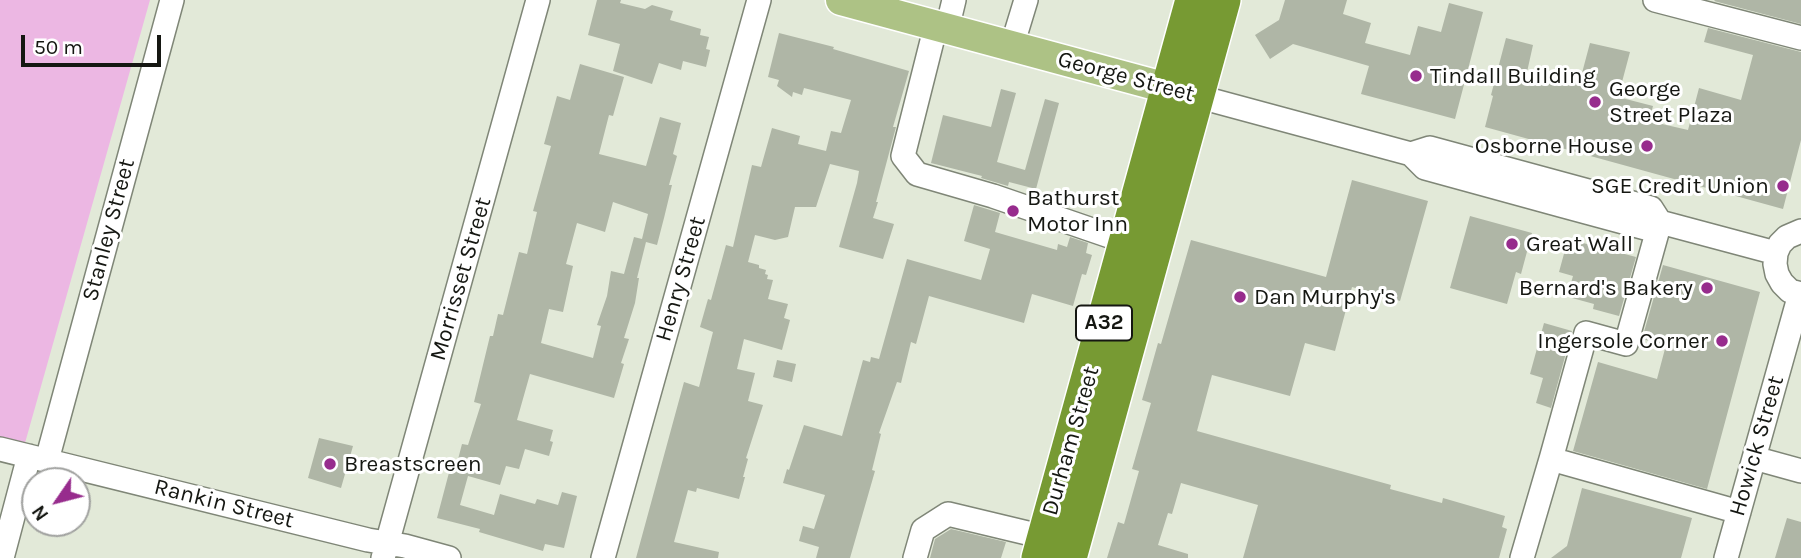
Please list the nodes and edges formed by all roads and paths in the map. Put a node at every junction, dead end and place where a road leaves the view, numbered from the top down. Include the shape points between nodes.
1 (172, 0) edge
2 (538, 0) edge
3 (759, 0) edge
4 (841, 0) edge
5 (954, 0) edge
6 (1026, 0) edge
7 (1193, 0) edge
8 (1223, 0) edge
9 (1655, 0) edge
10 (942, 27) junction
11 (1801, 38) edge
12 (1012, 46) junction
13 (1183, 92) junction
14 (1660, 222) junction
15 (1801, 230) edge
16 (1127, 242) junction
17 (1776, 253) junction
18 (1800, 294) edge
19 (0, 449) edge
20 (38, 458) junction
21 (1754, 458) junction
22 (1551, 459) junction
23 (1801, 471) edge
24 (1739, 512) junction
25 (385, 551) edge
26 (1051, 551) edge
27 (2, 558) edge
28 (449, 558) edge
29 (603, 558) edge
30 (915, 558) edge
31 (1522, 558) edge
32 (1726, 558) edge

1 - 20 street, Stanley Street
2 - 25 street, Morrisset Street
3 - 29 street, Henry Street
4 - 10 main road, George Street
5 - 10 street
6 - 12 street
7 - 13 highway, Durham Street / A32
8 - 13 highway, Durham Street / A32
9 - 11 street
10 - 12 main road, George Street
10 - 16 street via 903,156 917,174
12 - 13 main road, George Street
13 - 14 street, George Street via 1411,154 1425,168 1520,194 1645,228
13 - 16 highway, Durham Street / A32
13 - 26 highway, Durham Street / A32
14 - 17 street, George Street
14 - 22 street via 1626,344 1586,333
15 - 17 street via 1787,237
16 - 26 highway, Durham Street / A32
17 - 18 street via 1774,264 1782,284
18 - 21 street, Howick Street
19 - 20 street, Rankin Street
20 - 25 street, Rankin Street via 368,540
20 - 27 street, Stanley Street
21 - 23 street
21 - 24 street, Howick Street
22 - 24 street
22 - 31 street
24 - 32 street, Howick Street
25 - 28 street, Rankin Street
26 - 30 street via 948,514 923,530

